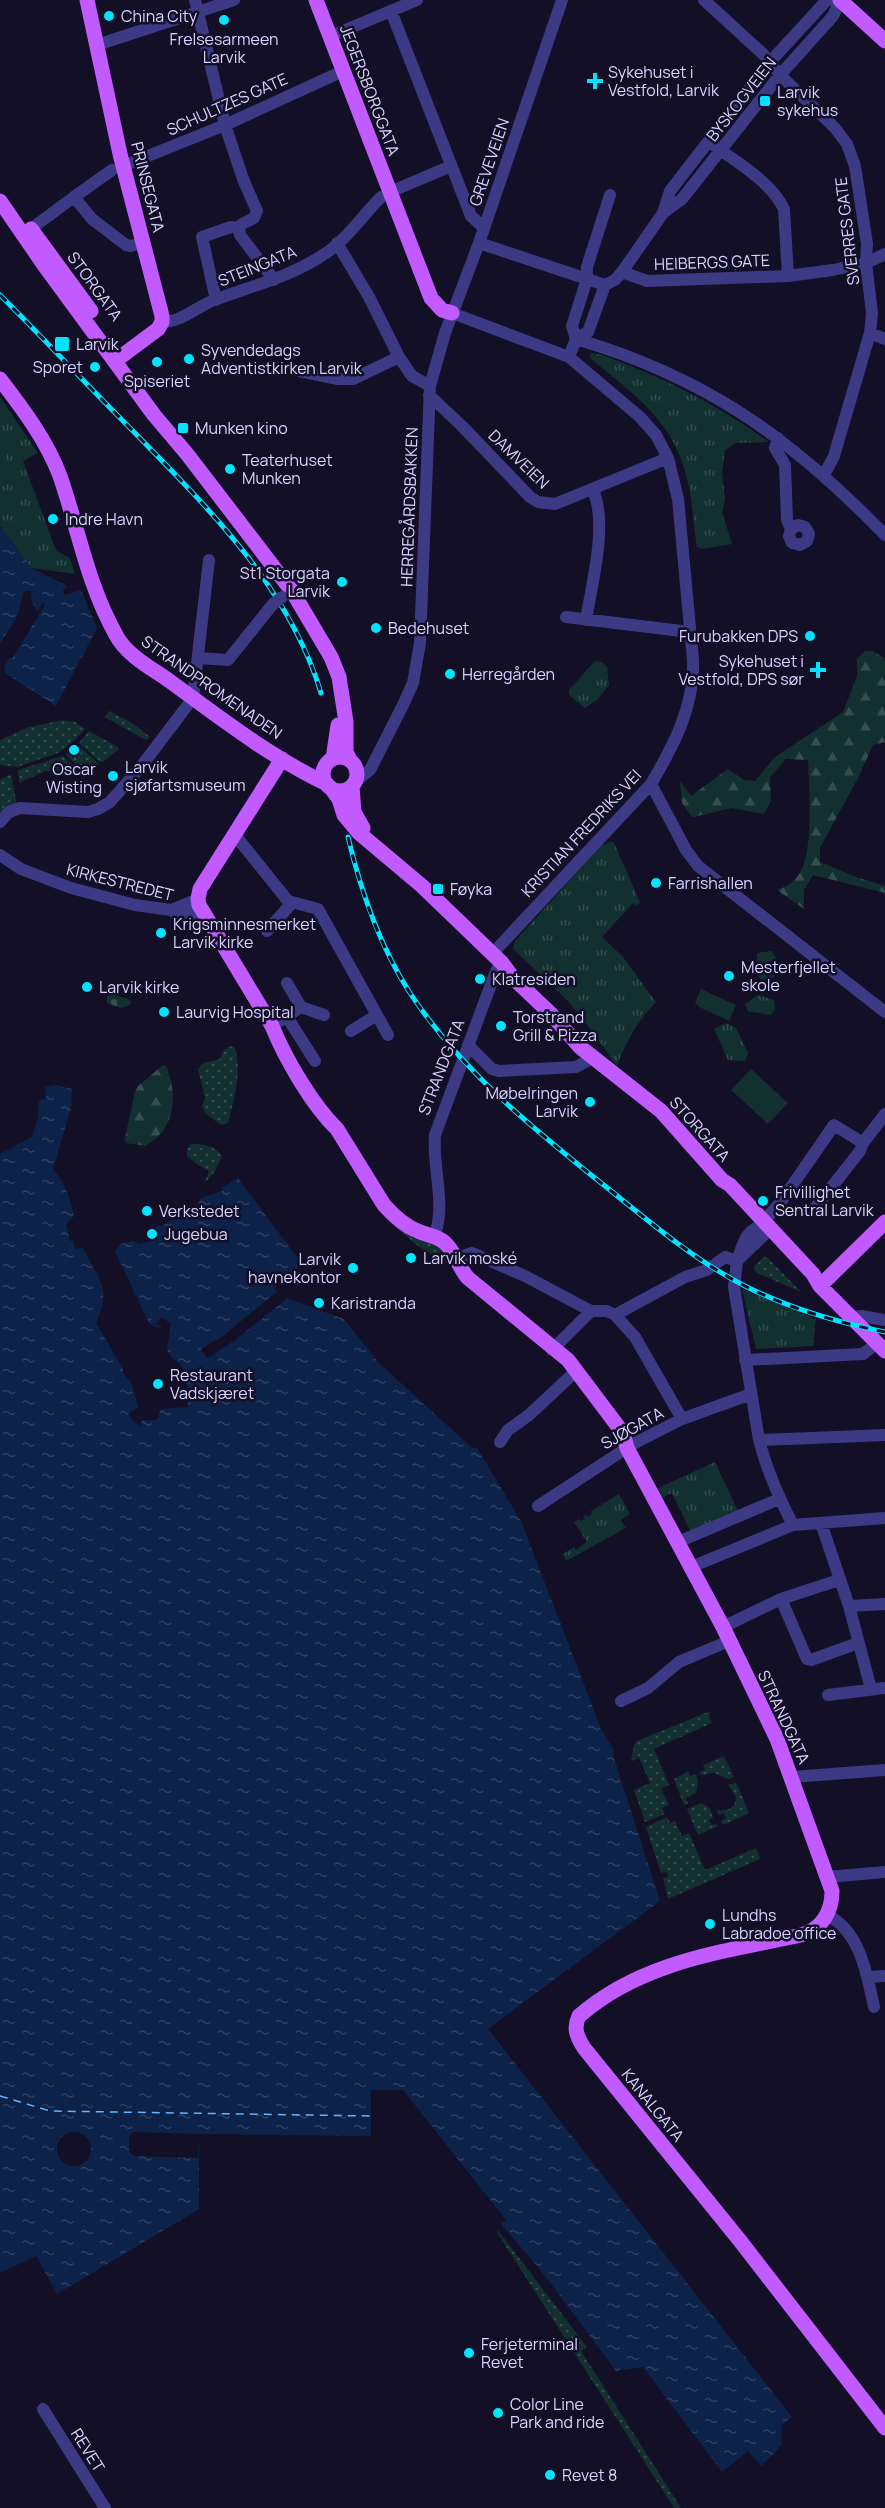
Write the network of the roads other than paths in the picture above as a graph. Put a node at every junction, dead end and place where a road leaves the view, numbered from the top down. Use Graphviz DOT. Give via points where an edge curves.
graph roads {
  1 [pos="87,0"];
  2 [pos="195,0"];
  3 [pos="234,0"];
  4 [pos="316,0"];
  5 [pos="417,0"];
  6 [pos="562,0"];
  7 [pos="704,0"];
  8 [pos="827,0"];
  9 [pos="838,0"];
  10 [pos="391,11"];
  11 [pos="198,13"];
  12 [pos="331,36"];
  13 [pos="885,41"];
  14 [pos="97,45"];
  15 [pos="770,62"];
  16 [pos="343,71"];
  17 [pos="780,75"];
  18 [pos="225,125"];
  19 [pos="709,141"];
  20 [pos="721,150"];
  21 [pos="451,166"];
  22 [pos="118,168"];
  23 [pos="0,192"];
  24 [pos="385,195"];
  25 [pos="610,195"];
  26 [pos="75,197"];
  27 [pos="0,201"];
  28 [pos="663,213"];
  29 [pos="239,228"];
  30 [pos="484,228"];
  31 [pos="27,232"];
  32 [pos="143,243"];
  33 [pos="337,243"];
  34 [pos="479,243"];
  35 [pos="885,254"];
  36 [pos="866,262"];
  37 [pos="622,272"];
  38 [pos="788,276"];
  39 [pos="587,279"];
  40 [pos="274,280"];
  41 [pos="605,285"];
  42 [pos="216,300"];
  43 [pos="452,313"];
  44 [pos="162,322"];
  45 [pos="445,333"];
  46 [pos="870,333"];
  47 [pos="576,339"];
  48 [pos="885,339"];
  49 [pos="399,357"];
  50 [pos="569,357"];
  51 [pos="119,358"];
  52 [pos="299,371"];
  53 [pos="0,380"];
  54 [pos="429,391"];
  55 [pos="778,438"];
  56 [pos="668,458"];
  57 [pos="824,475"];
  58 [pos="593,490"];
  59 [pos="791,529"];
  60 [pos="885,535"];
  61 [pos="209,560"];
  62 [pos="280,598"];
  63 [pos="566,617"];
  64 [pos="586,620"];
  65 [pos="314,627"];
  66 [pos="690,632"];
  67 [pos="199,658"];
  68 [pos="193,698"];
  69 [pos="375,758"];
  70 [pos="285,760"];
  71 [pos="330,761"];
  72 [pos="352,762"];
  73 [pos="354,784"];
  74 [pos="651,784"];
  75 [pos="329,786"];
  76 [pos="0,822"];
  77 [pos="235,835"];
  78 [pos="375,846"];
  79 [pos="0,855"];
  80 [pos="291,903"];
  81 [pos="200,904"];
  82 [pos="267,931"];
  83 [pos="497,959"];
  84 [pos="286,983"];
  85 [pos="301,1007"];
  86 [pos="885,1012"];
  87 [pos="324,1015"];
  88 [pos="377,1015"];
  89 [pos="286,1017"];
  90 [pos="272,1026"];
  91 [pos="351,1031"];
  92 [pos="388,1035"];
  93 [pos="468,1045"];
  94 [pos="594,1058"];
  95 [pos="315,1061"];
  96 [pos="885,1114"];
  97 [pos="863,1143"];
  98 [pos="812,1212"];
  99 [pos="885,1222"];
  100 [pos="762,1227"];
  101 [pos="434,1237"];
  102 [pos="457,1258"];
  103 [pos="736,1267"];
  104 [pos="820,1286"];
  105 [pos="591,1311"];
  106 [pos="615,1315"];
  107 [pos="852,1317"];
  108 [pos="885,1320"];
  109 [pos="881,1347"];
  110 [pos="552,1350"];
  111 [pos="745,1360"];
  112 [pos="573,1374"];
  113 [pos="751,1394"];
  114 [pos="682,1419"];
  115 [pos="885,1435"];
  116 [pos="759,1440"];
  117 [pos="500,1442"];
  118 [pos="627,1448"];
  119 [pos="779,1499"];
  120 [pos="538,1506"];
  121 [pos="885,1518"];
  122 [pos="821,1523"];
  123 [pos="793,1526"];
  124 [pos="678,1542"];
  125 [pos="691,1567"];
  126 [pos="839,1580"];
  127 [pos="781,1599"];
  128 [pos="885,1604"];
  129 [pos="849,1606"];
  130 [pos="726,1634"];
  131 [pos="858,1643"];
  132 [pos="885,1688"];
  133 [pos="871,1689"];
  134 [pos="828,1695"];
  135 [pos="621,1701"];
  136 [pos="885,1770"];
  137 [pos="792,1777"];
  138 [pos="885,1872"];
  139 [pos="827,1877"];
  140 [pos="827,1915"];
  141 [pos="885,1976"];
  142 [pos="867,1977"];
  143 [pos="874,2007"];
  144 [pos="43,2409"];
  145 [pos="885,2428"];
  146 [pos="105,2508"];
  1 -- 14 [label="main road, PRINSEGATA"];
  2 -- 11 [label="street"];
  3 -- 11 [label="street"];
  4 -- 12 [label="main road, JEGERSBORGGATA"];
  5 -- 10 [label="street"];
  6 -- 30 [label="street, GREVEVEIEN"];
  7 -- 15 [label="street, SVERRES GATE"];
  8 -- 15 [label="street, BYSKOGVEIEN"];
  9 -- 13 [label="main road"];
  9 -- 17 [label="street, BYSKOGVEIEN" via="833,16"];
  10 -- 12 [label="street"];
  10 -- 21 [label="street"];
  11 -- 14 [label="street"];
  11 -- 18 [label="street"];
  12 -- 16 [label="main road, JEGERSBORGGATA"];
  14 -- 22 [label="main road, PRINSEGATA"];
  15 -- 17 [label="street, SVERRES GATE"];
  15 -- 19 [label="street, BYSKOGVEIEN"];
  16 -- 18 [label="street, SCHULTZES GATE"];
  16 -- 24 [label="main road, JEGERSBORGGATA"];
  17 -- 20 [label="street, BYSKOGVEIEN"];
  17 -- 36 [label="street, SVERRES GATE" via="847,144 855,166 867,244"];
  18 -- 22 [label="street, SCHULTZES GATE"];
  18 -- 29 [label="street" via="257,211 254,218"];
  19 -- 20 [label="street"];
  19 -- 28 [label="street, BYSKOGVEIEN" via="670,191"];
  20 -- 28 [label="street, BYSKOGVEIEN" via="682,199"];
  20 -- 38 [label="street" via="779,199 784,209"];
  21 -- 24 [label="street"];
  21 -- 30 [label="street" via="471,216"];
  22 -- 26 [label="street, SCHULTZES GATE"];
  22 -- 32 [label="main road, PRINSEGATA"];
  23 -- 31 [label="main road, STORGATA"];
  24 -- 33 [label="street, STEINGATA"];
  24 -- 43 [label="main road, JEGERSBORGGATA" via="434,304"];
  25 -- 39 [label="street" via="587,267"];
  26 -- 31 [label="street, SCHULTZES GATE"];
  26 -- 32 [label="street" via="92,219 126,245"];
  27 -- 31 [label="main road, STORGATA"];
  28 -- 37 [label="street, BYSKOGVEIEN"];
  29 -- 40 [label="street" via="246,245"];
  29 -- 42 [label="street" via="202,237"];
  30 -- 34 [label="street, GREVEVEIEN"];
  31 -- 51 [label="main road, STORGATA"];
  32 -- 44 [label="main road, PRINSEGATA"];
  33 -- 40 [label="street, STEINGATA"];
  33 -- 49 [label="street, DAMVEIEN"];
  34 -- 39 [label="street"];
  34 -- 43 [label="street, GREVEVEIEN"];
  35 -- 36 [label="street, HEIBERGS GATE"];
  36 -- 38 [label="street, HEIBERGS GATE"];
  36 -- 46 [label="street, SVERRES GATE" via="871,294"];
  37 -- 38 [label="street, HEIBERGS GATE" via="647,281"];
  37 -- 41 [label="street"];
  39 -- 41 [label="street"];
  39 -- 47 [label="street" via="572,326"];
  40 -- 42 [label="street, STEINGATA"];
  41 -- 47 [label="street" via="588,332"];
  42 -- 44 [label="street, STEINGATA" via="171,322"];
  43 -- 45 [label="street, GREVEVEIEN"];
  43 -- 50 [label="street, KRISTIAN FREDRIKS VEI"];
  44 -- 51 [label="main road"];
  45 -- 54 [label="street, HERREGÅRDSBAKKEN"];
  46 -- 48 [label="street"];
  46 -- 57 [label="street, SVERRES GATE" via="834,456"];
  47 -- 50 [label="street"];
  47 -- 55 [label="street" via="644,362 694,385"];
  49 -- 52 [label="street" via="353,379"];
  49 -- 54 [label="street, DAMVEIEN"];
  50 -- 56 [label="street, KRISTIAN FREDRIKS VEI" via="649,425"];
  51 -- 65 [label="main road, STORGATA" via="173,436 266,555"];
  53 -- 68 [label="main road, STRANDPROMENADEN" via="44,442 59,475 90,580 117,638"];
  54 -- 58 [label="street, DAMVEIEN" via="538,502 555,504"];
  54 -- 69 [label="street, HERREGÅRDSBAKKEN" via="421,633 413,684"];
  55 -- 57 [label="street"];
  55 -- 59 [label="street" via="775,448 785,465 787,520"];
  56 -- 58 [label="street, DAMVEIEN"];
  56 -- 66 [label="street, KRISTIAN FREDRIKS VEI" via="678,499"];
  57 -- 60 [label="street"];
  58 -- 64 [label="street" via="598,538"];
  61 -- 67 [label="street"];
  62 -- 67 [label="street" via="228,660"];
  63 -- 64 [label="street"];
  64 -- 66 [label="street"];
  65 -- 71 [label="main road, STORGATA" via="337,702 339,722"];
  65 -- 72 [label="main road, STORGATA" via="339,677 346,752"];
  66 -- 74 [label="street, KRISTIAN FREDRIKS VEI" via="691,695"];
  67 -- 68 [label="street"];
  68 -- 70 [label="main road, STRANDPROMENADEN"];
  68 -- 76 [label="street" via="110,802 88,812 20,807"];
  69 -- 72 [label="street" via="362,766"];
  69 -- 73 [label="street, HERREGÅRDSBAKKEN" via="370,770"];
  70 -- 71 [label="main road, STRANDPROMENADEN" via="319,765"];
  70 -- 75 [label="main road, STRANDPROMENADEN"];
  70 -- 77 [label="main road"];
  71 -- 72 [label="main road" via="345,758"];
  71 -- 75 [label="main road" via="324,774"];
  72 -- 73 [label="main road" via="357,770"];
  73 -- 75 [label="main road" via="342,791"];
  73 -- 78 [label="main road, STORGATA" via="354,812"];
  74 -- 83 [label="street, KRISTIAN FREDRIKS VEI"];
  74 -- 86 [label="street" via="698,866"];
  75 -- 78 [label="main road, STORGATA" via="345,815"];
  77 -- 80 [label="street"];
  77 -- 81 [label="main road" via="200,889"];
  78 -- 83 [label="main road, STORGATA"];
  79 -- 81 [label="street, KIRKESTREDET" via="21,869 71,888 135,905 171,910"];
  80 -- 82 [label="street"];
  80 -- 88 [label="street" via="318,909"];
  81 -- 90 [label="main road"];
  83 -- 93 [label="street, STRANDGATA"];
  83 -- 94 [label="main road, STORGATA" via="519,972 564,1015"];
  84 -- 85 [label="street"];
  85 -- 87 [label="street"];
  85 -- 89 [label="street"];
  88 -- 91 [label="street"];
  88 -- 92 [label="street"];
  89 -- 90 [label="street"];
  89 -- 95 [label="street"];
  90 -- 101 [label="main road" via="287,1042 373,1190 390,1212 414,1230"];
  93 -- 94 [label="street" via="499,1071 576,1067"];
  93 -- 101 [label="street, STRANDGATA" via="435,1135 440,1212"];
  94 -- 100 [label="main road, STORGATA" via="661,1112 730,1185"];
  96 -- 97 [label="street"];
  97 -- 98 [label="street"];
  97 -- 100 [label="street" via="834,1125"];
  99 -- 104 [label="main road"];
  100 -- 103 [label="street" via="747,1234"];
  100 -- 104 [label="main road, STORGATA" via="808,1279"];
  101 -- 102 [label="main road, STRANDGATA" via="444,1242"];
  102 -- 105 [label="street" via="472,1253"];
  102 -- 110 [label="main road, STRANDGATA" via="468,1278"];
  103 -- 106 [label="street" via="724,1257"];
  103 -- 111 [label="street"];
  104 -- 107 [label="main road, STORGATA"];
  105 -- 106 [label="street"];
  105 -- 110 [label="street"];
  106 -- 114 [label="street" via="634,1338"];
  107 -- 108 [label="street"];
  107 -- 109 [label="main road, STORGATA"];
  109 -- 111 [label="street" via="863,1354"];
  110 -- 112 [label="main road, STRANDGATA" via="560,1353"];
  111 -- 113 [label="street"];
  112 -- 117 [label="street" via="508,1430"];
  112 -- 118 [label="main road, STRANDGATA" via="623,1433"];
  113 -- 114 [label="street, SJØGATA"];
  113 -- 116 [label="street"];
  114 -- 118 [label="street, SJØGATA"];
  115 -- 116 [label="street"];
  116 -- 119 [label="street"];
  118 -- 120 [label="street, SJØGATA"];
  118 -- 124 [label="main road, STRANDGATA"];
  119 -- 123 [label="street"];
  119 -- 124 [label="street"];
  121 -- 122 [label="street"];
  122 -- 123 [label="street"];
  122 -- 126 [label="street"];
  123 -- 125 [label="street"];
  124 -- 125 [label="main road, STRANDGATA"];
  125 -- 130 [label="main road, STRANDGATA"];
  126 -- 127 [label="street"];
  126 -- 129 [label="street"];
  127 -- 130 [label="street"];
  127 -- 131 [label="street" via="807,1659"];
  128 -- 129 [label="street"];
  129 -- 131 [label="street"];
  130 -- 135 [label="street" via="679,1662 648,1688"];
  130 -- 137 [label="main road, STRANDGATA"];
  131 -- 133 [label="street"];
  132 -- 133 [label="street"];
  133 -- 134 [label="street"];
  136 -- 137 [label="street"];
  137 -- 139 [label="main road, STRANDGATA"];
  138 -- 139 [label="street"];
  139 -- 140 [label="main road, STRANDGATA" via="832,1899"];
  140 -- 142 [label="street" via="840,1921 850,1933"];
  140 -- 145 [label="main road, KANALGATA" via="823,1923 806,1934 681,1961 642,1976 592,2005 579,2016 576,2030 584,2049"];
  141 -- 142 [label="street"];
  142 -- 143 [label="street"];
  144 -- 146 [label="street, REVET"];
}
